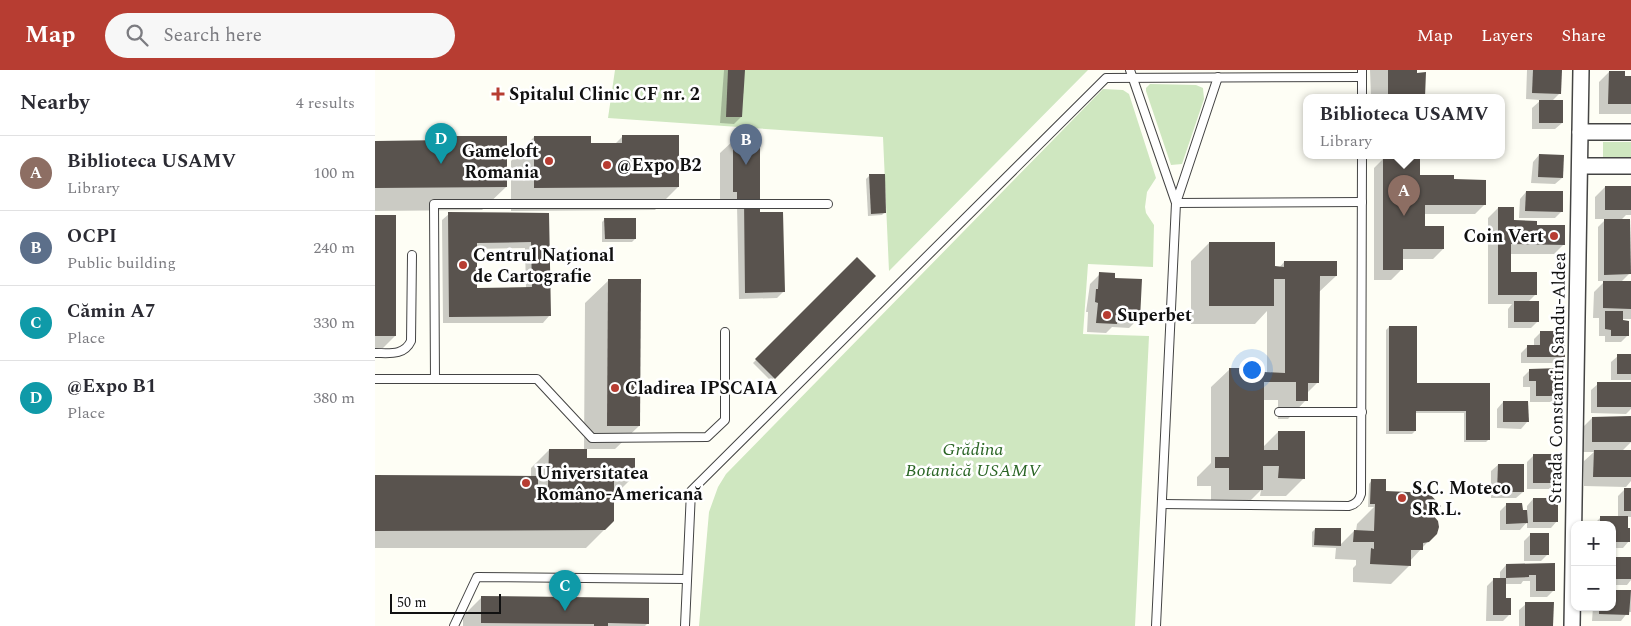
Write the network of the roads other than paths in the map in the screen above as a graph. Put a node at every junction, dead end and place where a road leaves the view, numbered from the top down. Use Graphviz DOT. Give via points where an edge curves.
graph roads {
  1 [pos="1581,70"];
  2 [pos="1132,73"];
  3 [pos="1362,73"];
  4 [pos="1219,77"];
  5 [pos="1362,94"];
  6 [pos="1580,132"];
  7 [pos="1631,132"];
  8 [pos="1362,159"];
  9 [pos="1580,166"];
  10 [pos="1631,166"];
  11 [pos="1362,202"];
  12 [pos="1176,203"];
  13 [pos="828,204"];
  14 [pos="412,255"];
  15 [pos="725,332"];
  16 [pos="375,353"];
  17 [pos="375,379"];
  18 [pos="435,379"];
  19 [pos="1279,412"];
  20 [pos="1362,412"];
  21 [pos="1162,504"];
  22 [pos="686,579"];
  23 [pos="454,626"];
  24 [pos="685,626"];
  25 [pos="1156,626"];
  26 [pos="1571,626"];
  1 -- 6 [label="street, Strada Constantin Sandu-Aldea"];
  2 -- 4 [label="lane"];
  2 -- 12 [label="lane"];
  2 -- 22 [label="lane" via="1106,78 691,491"];
  3 -- 4 [label="lane"];
  3 -- 5 [label="lane"];
  4 -- 12 [label="lane"];
  6 -- 7 [label="street"];
  6 -- 9 [label="street, Strada Constantin Sandu-Aldea"];
  8 -- 11 [label="lane"];
  9 -- 10 [label="street"];
  9 -- 26 [label="street, Strada Constantin Sandu-Aldea"];
  11 -- 12 [label="lane"];
  11 -- 20 [label="lane"];
  12 -- 21 [label="lane"];
  13 -- 18 [label="lane" via="435,204"];
  14 -- 16 [label="lane" via="409,347 399,353"];
  15 -- 18 [label="lane" via="725,420 707,437 592,438 537,379"];
  17 -- 18 [label="lane"];
  19 -- 20 [label="lane"];
  20 -- 21 [label="lane" via="1361,494 1355,504"];
  21 -- 25 [label="lane"];
  22 -- 23 [label="lane" via="477,577"];
  22 -- 24 [label="lane"];
}
